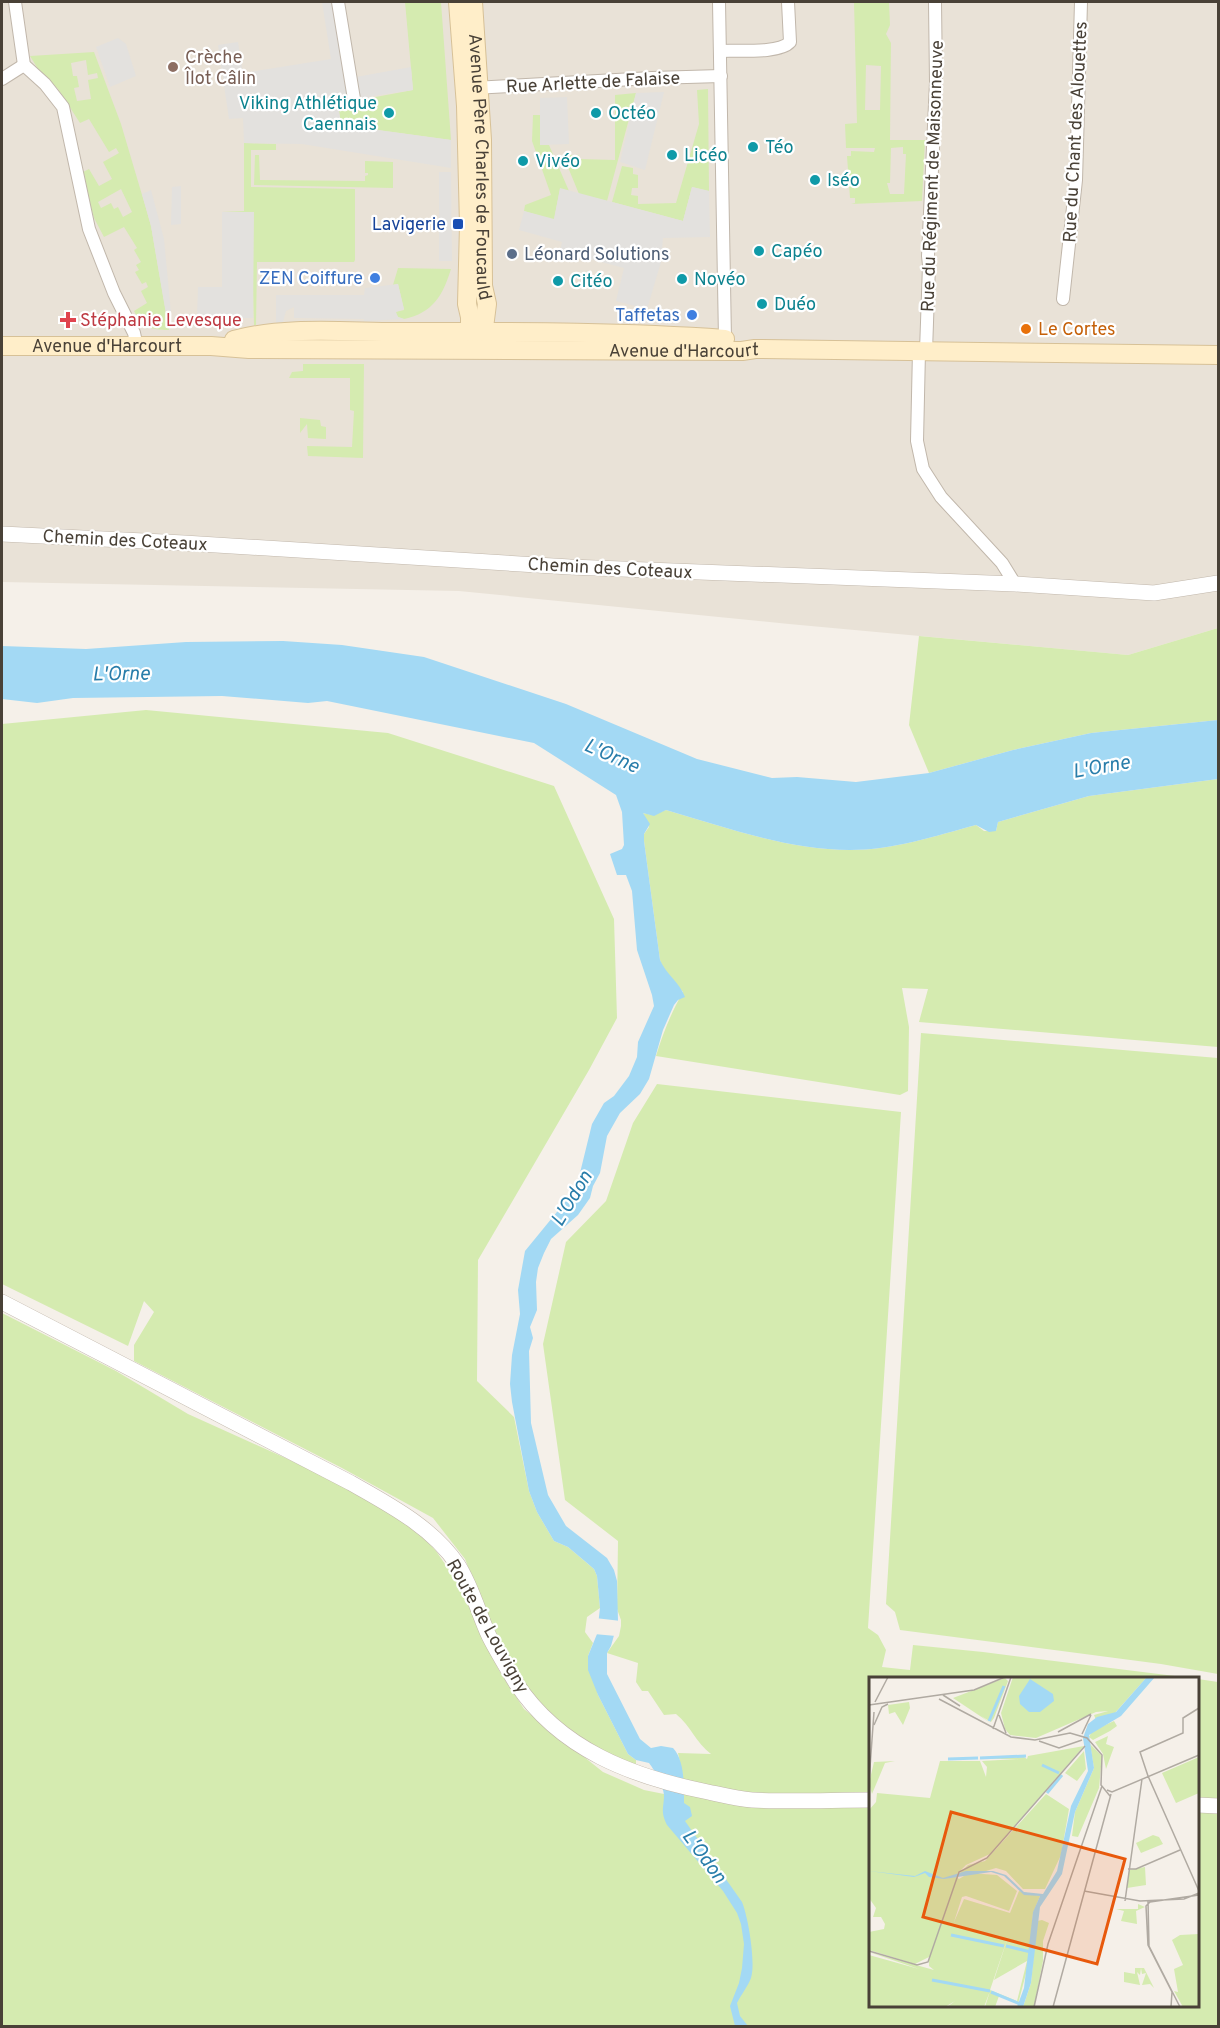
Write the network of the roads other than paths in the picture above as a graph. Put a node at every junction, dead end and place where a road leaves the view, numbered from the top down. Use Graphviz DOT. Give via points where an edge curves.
graph roads {
  1 [pos="15,2"];
  2 [pos="338,2"];
  3 [pos="458,2"];
  4 [pos="472,2"];
  5 [pos="719,2"];
  6 [pos="788,2"];
  7 [pos="935,2"];
  8 [pos="1081,2"];
  9 [pos="720,51"];
  10 [pos="24,65"];
  11 [pos="721,76"];
  12 [pos="2,79"];
  13 [pos="473,88"];
  14 [pos="354,99"];
  15 [pos="1063,299"];
  16 [pos="725,339"];
  17 [pos="476,341"];
  18 [pos="2,346"];
  19 [pos="137,347"];
  20 [pos="755,349"];
  21 [pos="922,351"];
  22 [pos="1218,355"];
  23 [pos="2,534"];
  24 [pos="1218,583"];
  25 [pos="1015,584"];
  26 [pos="2,1302"];
  27 [pos="869,1800"];
  28 [pos="1199,1805"];
  29 [pos="1218,1806"];
  1 -- 10 [label="street"];
  2 -- 14 [label="street"];
  3 -- 13 [label="main road, Avenue Père Charles de Foucauld"];
  4 -- 13 [label="main road, Avenue Père Charles de Foucauld"];
  5 -- 9 [label="street"];
  6 -- 9 [label="street" via="790,42 786,46"];
  7 -- 21 [label="street, Rue du Régiment de Maisonneuve" via="929,275"];
  8 -- 15 [label="street, Rue du Chant des Alouettes" via="1076,180"];
  9 -- 11 [label="street"];
  10 -- 12 [label="street"];
  10 -- 19 [label="street" via="63,107 89,229"];
  11 -- 13 [label="street, Rue Arlette de Falaise"];
  11 -- 16 [label="street"];
  13 -- 17 [label="main road, Avenue Père Charles de Foucauld" via="476,230 487,304"];
  16 -- 17 [label="main road, Avenue d'Harcourt" via="600,332"];
  16 -- 20 [label="main road, Avenue d'Harcourt"];
  17 -- 19 [label="main road, Avenue d'Harcourt" via="284,333 211,346"];
  17 -- 20 [label="main road, Avenue d'Harcourt"];
  18 -- 19 [label="main road, Avenue d'Harcourt"];
  20 -- 21 [label="main road"];
  21 -- 22 [label="main road"];
  21 -- 25 [label="street, Rue du Régiment de Maisonneuve" via="917,441 923,469 941,497 1002,563"];
  23 -- 25 [label="street, Chemin des Coteaux" via="570,567"];
  24 -- 25 [label="street, Chemin des Coteaux" via="1154,593"];
  26 -- 27 [label="street, Route de Louvigny" via="351,1483 418,1524 458,1565 489,1636 533,1706 590,1753 655,1779 750,1800"];
  28 -- 29 [label="street"];
}
